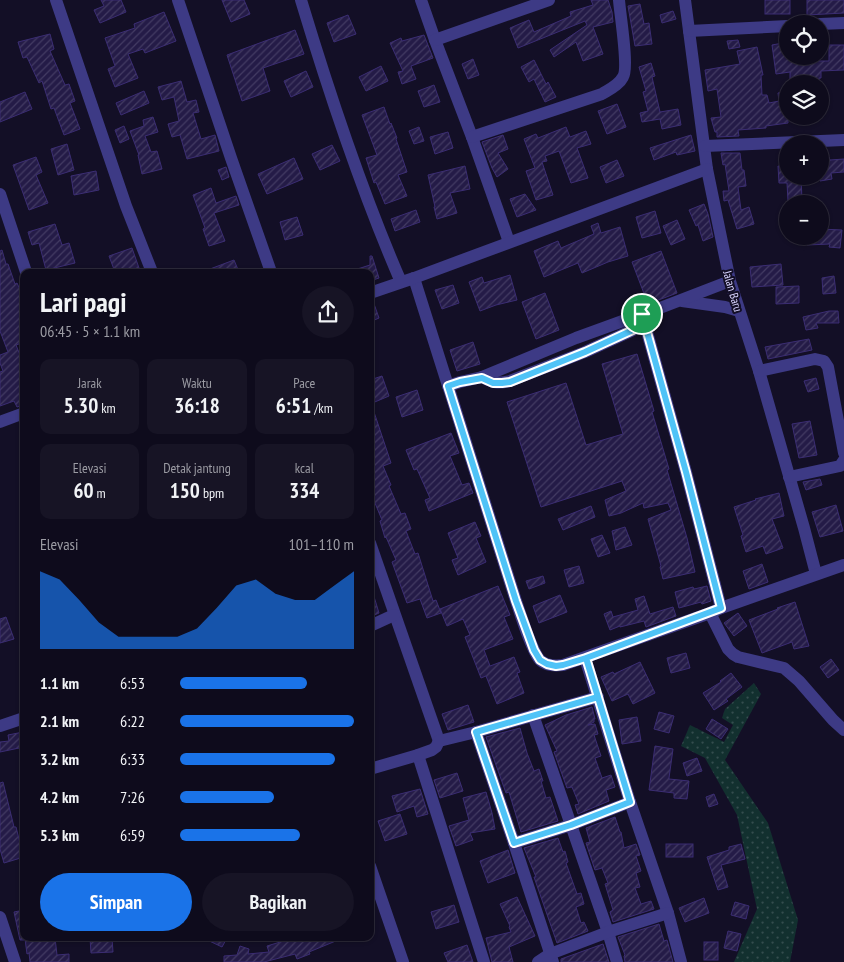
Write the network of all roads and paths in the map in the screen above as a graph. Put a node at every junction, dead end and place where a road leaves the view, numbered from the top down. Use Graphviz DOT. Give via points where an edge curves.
graph roads {
  1 [pos="56,0"];
  2 [pos="178,0"];
  3 [pos="301,0"];
  4 [pos="421,0"];
  5 [pos="549,0"];
  6 [pos="619,0"];
  7 [pos="686,0"];
  8 [pos="844,23"];
  9 [pos="829,24"];
  10 [pos="779,26"];
  11 [pos="690,31"];
  12 [pos="435,40"];
  13 [pos="472,137"];
  14 [pos="844,140"];
  15 [pos="705,146"];
  16 [pos="708,169"];
  17 [pos="0,194"];
  18 [pos="509,242"];
  19 [pos="25,269"];
  20 [pos="151,269"];
  21 [pos="270,269"];
  22 [pos="414,278"];
  23 [pos="730,281"];
  24 [pos="401,282"];
  25 [pos="374,292"];
  26 [pos="680,301"];
  27 [pos="739,311"];
  28 [pos="642,314"];
  29 [pos="759,371"];
  30 [pos="448,386"];
  31 [pos="20,414"];
  32 [pos="0,422"];
  33 [pos="844,453"];
  34 [pos="844,460"];
  35 [pos="789,477"];
  36 [pos="374,555"];
  37 [pos="844,565"];
  38 [pos="816,574"];
  39 [pos="716,610"];
  40 [pos="394,615"];
  41 [pos="374,624"];
  42 [pos="586,658"];
  43 [pos="598,697"];
  44 [pos="533,715"];
  45 [pos="20,719"];
  46 [pos="0,726"];
  47 [pos="844,730"];
  48 [pos="476,732"];
  49 [pos="439,741"];
  50 [pos="418,755"];
  51 [pos="374,768"];
  52 [pos="630,802"];
  53 [pos="571,825"];
  54 [pos="514,843"];
  55 [pos="374,878"];
  56 [pos="668,913"];
  57 [pos="0,917"];
  58 [pos="608,932"];
  59 [pos="552,958"];
  60 [pos="15,962"];
  61 [pos="403,962"];
  62 [pos="484,962"];
  63 [pos="538,962"];
  64 [pos="617,962"];
  65 [pos="681,962"];
  1 -- 20 [label="street"];
  2 -- 21 [label="street"];
  3 -- 24 [label="street" via="334,108 378,230"];
  4 -- 12 [label="street"];
  5 -- 12 [label="street"];
  6 -- 13 [label="street" via="626,73 618,84 602,94"];
  7 -- 11 [label="street, Jalan Baru"];
  8 -- 9 [label="street"];
  10 -- 11 [label="street"];
  11 -- 15 [label="street, Jalan Baru"];
  12 -- 13 [label="street"];
  13 -- 18 [label="street"];
  14 -- 15 [label="street"];
  15 -- 16 [label="street, Jalan Baru"];
  16 -- 18 [label="street"];
  16 -- 23 [label="street, Jalan Baru"];
  17 -- 19 [label="street"];
  18 -- 22 [label="street"];
  22 -- 24 [label="street"];
  22 -- 30 [label="street"];
  23 -- 26 [label="street"];
  23 -- 27 [label="street, Jalan Baru"];
  24 -- 25 [label="street"];
  26 -- 27 [label="street"];
  26 -- 28 [label="street"];
  27 -- 29 [label="street, Jalan Baru"];
  28 -- 30 [label="street" via="482,378"];
  28 -- 39 [label="street" via="686,472"];
  29 -- 33 [label="street" via="815,359 824,361 828,367"];
  29 -- 35 [label="street, Jalan Baru"];
  30 -- 42 [label="street" via="534,650 540,660 556,666"];
  31 -- 32 [label="street"];
  34 -- 35 [label="street" via="840,466"];
  35 -- 38 [label="street, Jalan Baru"];
  36 -- 40 [label="street"];
  37 -- 38 [label="street"];
  38 -- 39 [label="street"];
  39 -- 42 [label="street"];
  39 -- 47 [label="street" via="728,649 733,654 790,672"];
  40 -- 41 [label="street"];
  40 -- 49 [label="street"];
  42 -- 43 [label="street"];
  43 -- 44 [label="street"];
  43 -- 52 [label="street"];
  44 -- 48 [label="street"];
  44 -- 53 [label="street"];
  45 -- 46 [label="street"];
  48 -- 49 [label="street"];
  48 -- 54 [label="street"];
  49 -- 50 [label="street" via="432,750"];
  50 -- 51 [label="street"];
  50 -- 62 [label="street"];
  52 -- 53 [label="street"];
  52 -- 56 [label="street"];
  53 -- 54 [label="street"];
  53 -- 58 [label="street"];
  54 -- 59 [label="street"];
  55 -- 61 [label="street"];
  56 -- 58 [label="street"];
  56 -- 65 [label="street"];
  57 -- 60 [label="street"];
  58 -- 59 [label="street"];
  58 -- 64 [label="street"];
  59 -- 63 [label="street"];
}
